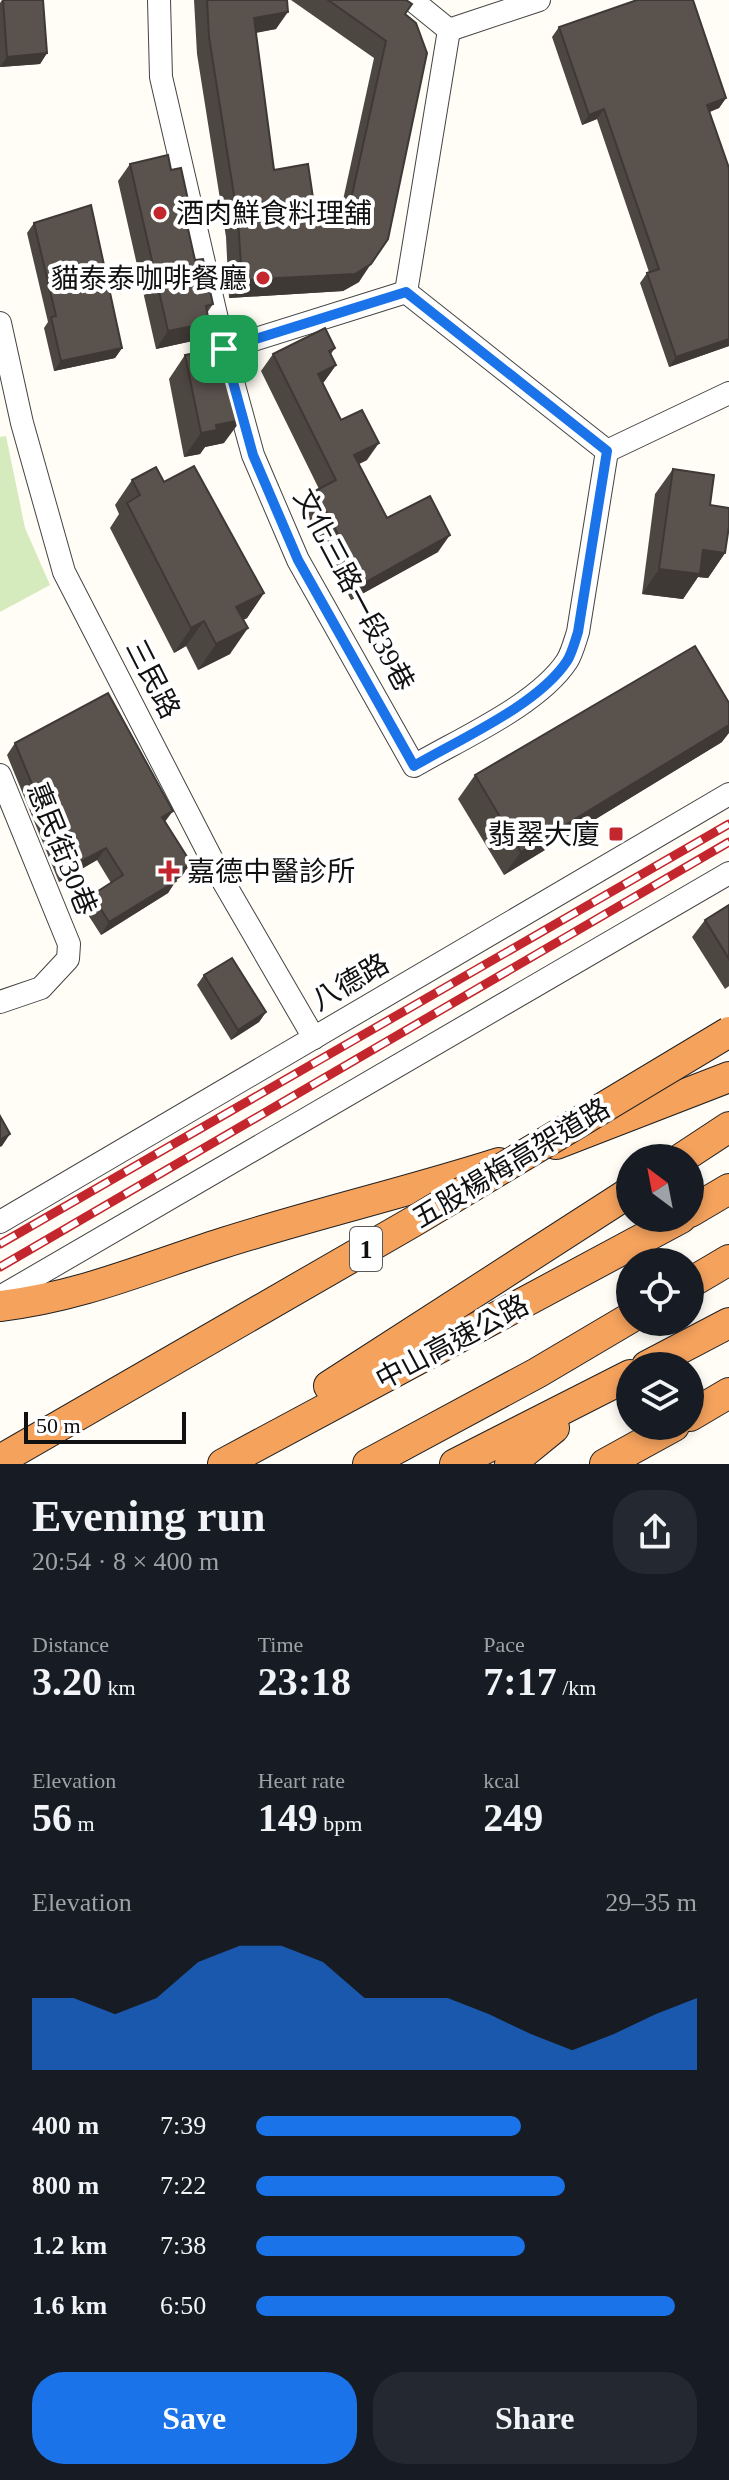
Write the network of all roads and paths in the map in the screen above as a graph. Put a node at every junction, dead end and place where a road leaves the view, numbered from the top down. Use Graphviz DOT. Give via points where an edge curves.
graph roads {
  1 [pos="159,0"];
  2 [pos="412,0"];
  3 [pos="539,0"];
  4 [pos="449,30"];
  5 [pos="406,292"];
  6 [pos="0,323"];
  7 [pos="224,349"];
  8 [pos="729,393"];
  9 [pos="607,451"];
  10 [pos="0,775"];
  11 [pos="729,794"];
  12 [pos="4,802"];
  13 [pos="729,873"];
  14 [pos="0,1002"];
  15 [pos="729,1032"];
  16 [pos="314,1038"];
  17 [pos="729,1077"];
  18 [pos="729,1127"];
  19 [pos="703,1144"];
  20 [pos="729,1189"];
  21 [pos="616,1201"];
  22 [pos="704,1204"];
  23 [pos="0,1222"];
  24 [pos="655,1232"];
  25 [pos="729,1260"];
  26 [pos="704,1275"];
  27 [pos="0,1297"];
  28 [pos="0,1306"];
  29 [pos="729,1323"];
  30 [pos="616,1326"];
  31 [pos="674,1352"];
  32 [pos="616,1382"];
  33 [pos="595,1393"];
  34 [pos="729,1393"];
  35 [pos="704,1408"];
  36 [pos="649,1440"];
  37 [pos="0,1460"];
  38 [pos="199,1464"];
  39 [pos="223,1464"];
  40 [pos="368,1464"];
  41 [pos="455,1464"];
  42 [pos="510,1464"];
  43 [pos="605,1464"];
  1 -- 7 [label="street, 文化三路一段39巷" via="161,77"];
  2 -- 4 [label="street"];
  3 -- 4 [label="street"];
  4 -- 5 [label="street"];
  5 -- 7 [label="street"];
  5 -- 9 [label="street"];
  6 -- 16 [label="street, 三民路" via="64,572 223,881"];
  7 -- 9 [label="street, 文化三路一段39巷" via="253,455 298,560 414,766 522,701 550,681 568,659 578,632"];
  8 -- 9 [label="street"];
  10 -- 12 [label="street, 惠民街30巷"];
  11 -- 16 [label="street, 八德路"];
  12 -- 14 [label="street, 惠民街30巷" via="69,944 68,959 41,988"];
  13 -- 27 [label="street"];
  15 -- 37 [label="highway, 五股楊梅高架道路 / 1, bridge"];
  16 -- 23 [label="street, 八德路"];
  17 -- 28 [label="highway" via="572,1139 442,1181 273,1227 44,1301"];
  18 -- 19 [label="highway"];
  20 -- 22 [label="highway"];
  21 -- 38 [label="highway" via="440,1318"];
  24 -- 39 [label="highway, 中山高速公路"];
  25 -- 26 [label="highway"];
  29 -- 31 [label="highway"];
  30 -- 40 [label="highway"];
  32 -- 33 [label="highway"];
  33 -- 41 [label="highway"];
  33 -- 42 [label="highway"];
  34 -- 35 [label="highway"];
  36 -- 43 [label="highway"];
}
